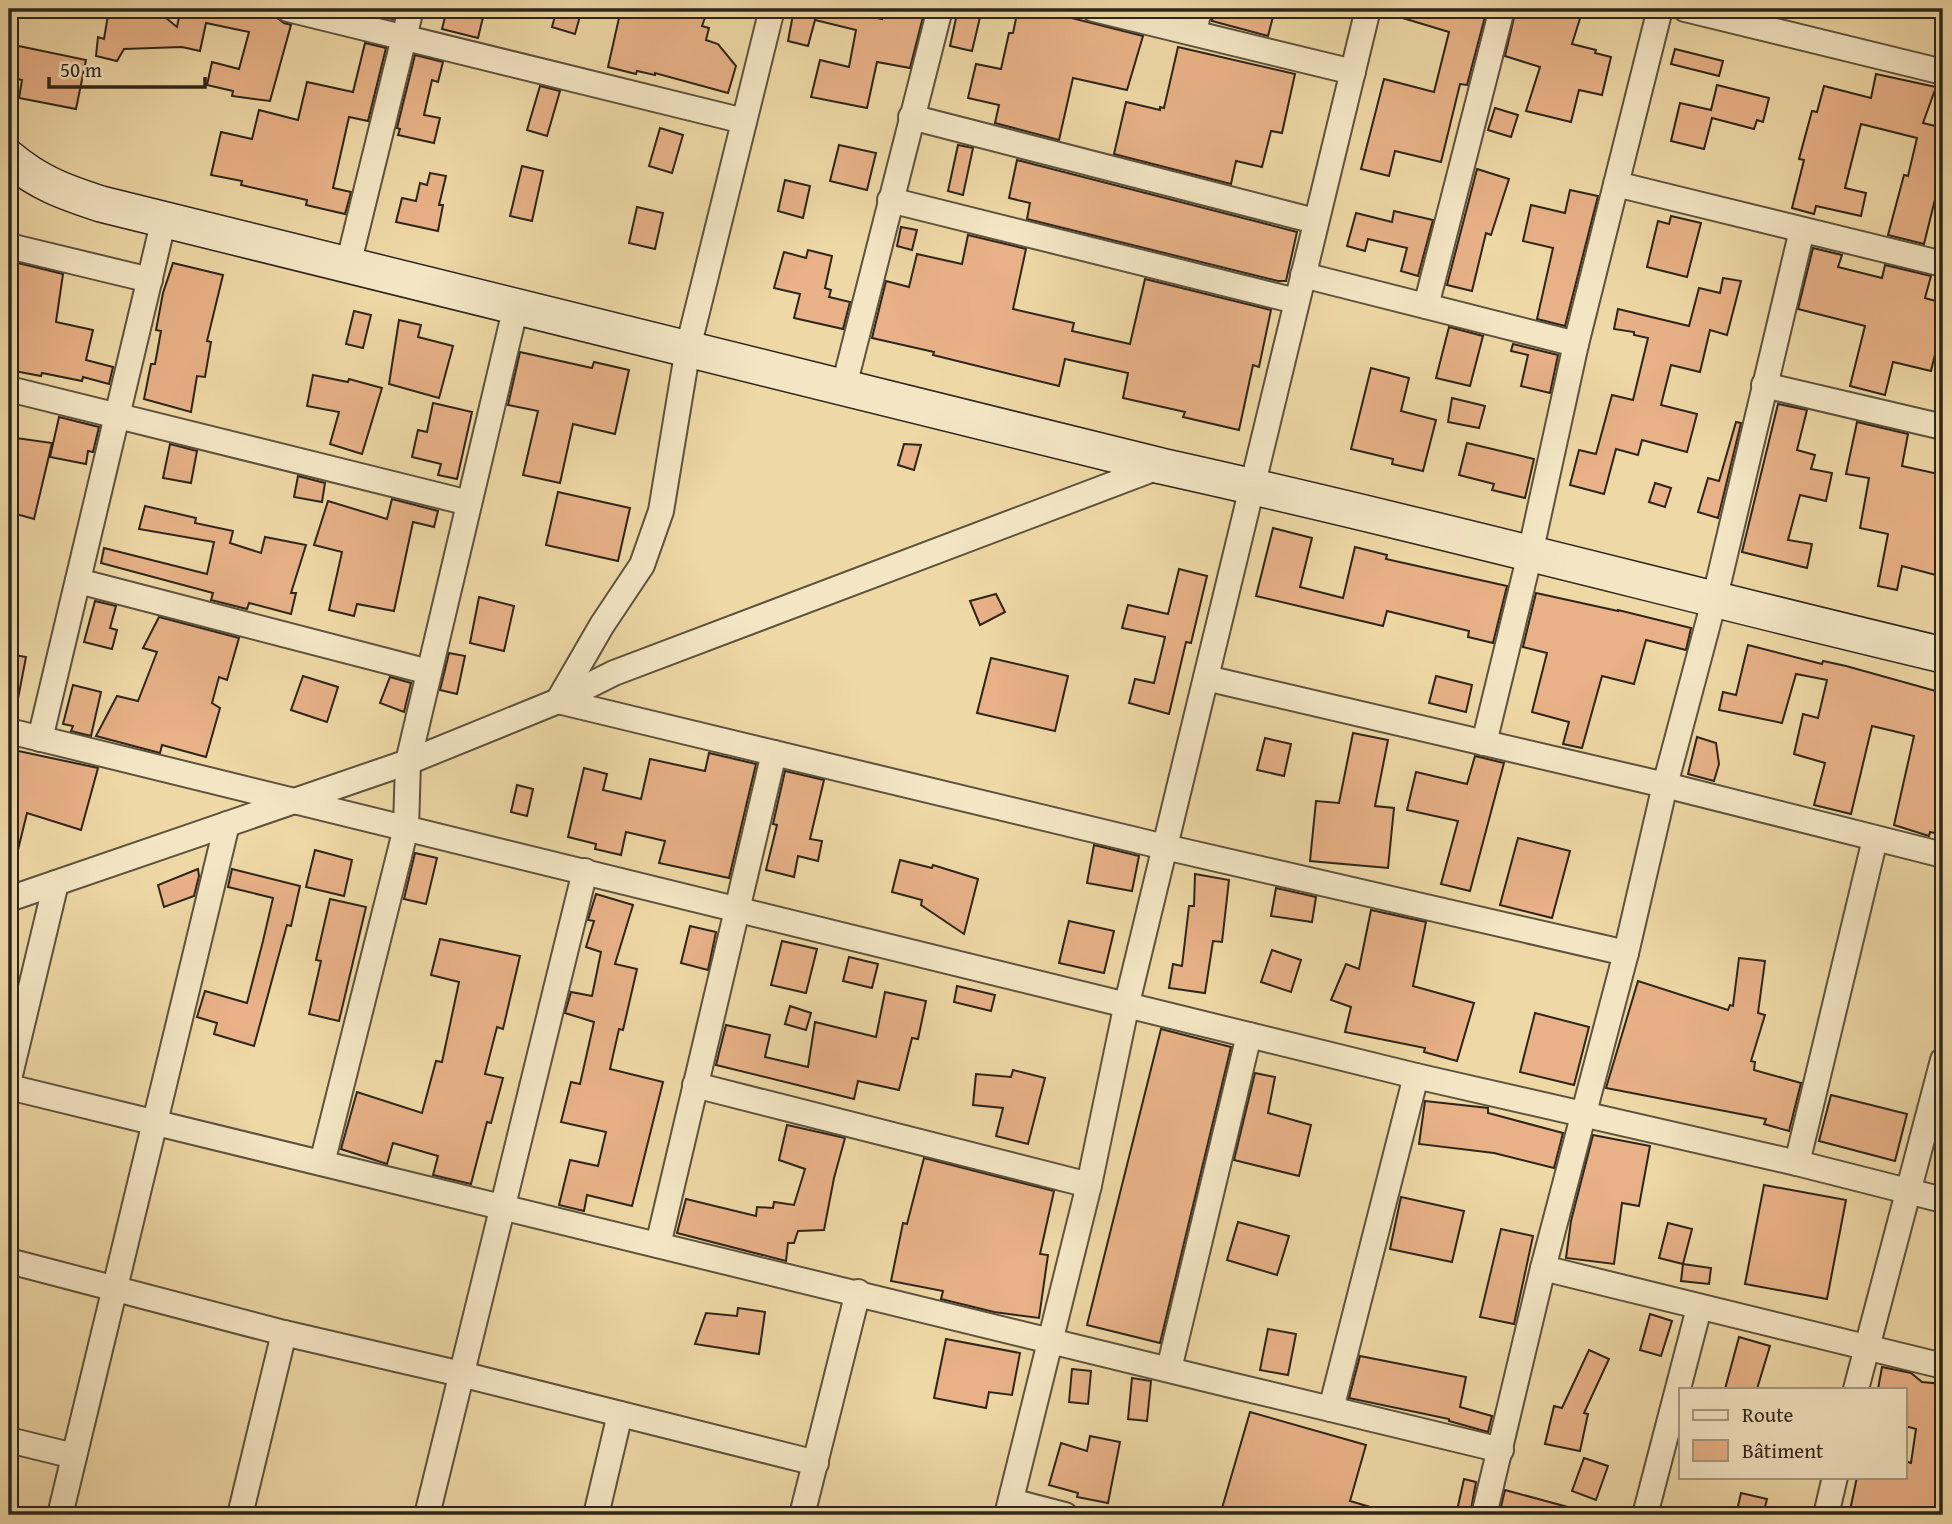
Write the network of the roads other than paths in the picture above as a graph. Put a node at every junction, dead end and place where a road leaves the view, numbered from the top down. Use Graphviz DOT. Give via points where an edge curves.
graph roads {
  1 [pos="288,9"];
  2 [pos="411,9"];
  3 [pos="772,9"];
  4 [pos="940,9"];
  5 [pos="1094,9"];
  6 [pos="1199,9"];
  7 [pos="1368,9"];
  8 [pos="1502,9"];
  9 [pos="1660,9"];
  10 [pos="1685,9"];
  11 [pos="1194,33"];
  12 [pos="404,37"];
  13 [pos="1353,72"];
  14 [pos="1943,72"];
  15 [pos="911,117"];
  16 [pos="744,121"];
  17 [pos="9,158"];
  18 [pos="1616,184"];
  19 [pos="890,200"];
  20 [pos="164,219"];
  21 [pos="1315,220"];
  22 [pos="1802,230"];
  23 [pos="9,246"];
  24 [pos="1943,264"];
  25 [pos="348,265"];
  26 [pos="1303,275"];
  27 [pos="149,280"];
  28 [pos="1296,301"];
  29 [pos="516,306"];
  30 [pos="1426,306"];
  31 [pos="1576,344"];
  32 [pos="688,348"];
  33 [pos="1764,385"];
  34 [pos="844,386"];
  35 [pos="9,389"];
  36 [pos="117,416"];
  37 [pos="1943,427"];
  38 [pos="1161,466"];
  39 [pos="1252,486"];
  40 [pos="469,503"];
  41 [pos="1530,554"];
  42 [pos="78,581"];
  43 [pos="1714,601"];
  44 [pos="1943,654"];
  45 [pos="429,672"];
  46 [pos="1206,678"];
  47 [pos="558,701"];
  48 [pos="9,731"];
  49 [pos="40,739"];
  50 [pos="1484,743"];
  51 [pos="774,753"];
  52 [pos="408,762"];
  53 [pos="1665,785"];
  54 [pos="297,801"];
  55 [pos="227,824"];
  56 [pos="405,828"];
  57 [pos="1875,839"];
  58 [pos="1165,847"];
  59 [pos="1943,855"];
  60 [pos="585,871"];
  61 [pos="56,883"];
  62 [pos="9,899"];
  63 [pos="738,908"];
  64 [pos="1626,953"];
  65 [pos="1128,1003"];
  66 [pos="1249,1035"];
  67 [pos="1943,1060"];
  68 [pos="1416,1076"];
  69 [pos="9,1079"];
  70 [pos="695,1085"];
  71 [pos="9,1087"];
  72 [pos="1582,1114"];
  73 [pos="155,1122"];
  74 [pos="322,1163"];
  75 [pos="1797,1163"];
  76 [pos="1088,1185"];
  77 [pos="1908,1191"];
  78 [pos="1943,1200"];
  79 [pos="502,1207"];
  80 [pos="658,1245"];
  81 [pos="9,1261"];
  82 [pos="1543,1268"];
  83 [pos="115,1287"];
  84 [pos="858,1293"];
  85 [pos="1699,1308"];
  86 [pos="284,1333"];
  87 [pos="1051,1342"];
  88 [pos="1866,1347"];
  89 [pos="1943,1366"];
  90 [pos="1169,1369"];
  91 [pos="461,1374"];
  92 [pos="1856,1388"];
  93 [pos="1331,1409"];
  94 [pos="620,1414"];
  95 [pos="9,1440"];
  96 [pos="1501,1450"];
  97 [pos="74,1456"];
  98 [pos="816,1463"];
  99 [pos="1835,1478"];
  100 [pos="1009,1508"];
  101 [pos="60,1515"];
  102 [pos="240,1515"];
  103 [pos="427,1515"];
  104 [pos="596,1515"];
  105 [pos="803,1515"];
  106 [pos="1065,1515"];
  107 [pos="1484,1515"];
  108 [pos="1645,1515"];
  109 [pos="1826,1515"];
  1 -- 12 [label="street"];
  2 -- 12 [label="street"];
  3 -- 16 [label="street"];
  4 -- 15 [label="street"];
  5 -- 11 [label="street"];
  6 -- 11 [label="street"];
  7 -- 13 [label="street"];
  8 -- 30 [label="street"];
  9 -- 18 [label="street"];
  10 -- 14 [label="street"];
  11 -- 13 [label="street"];
  12 -- 16 [label="street"];
  12 -- 25 [label="street"];
  13 -- 21 [label="street"];
  15 -- 19 [label="street"];
  15 -- 21 [label="street"];
  16 -- 32 [label="street"];
  17 -- 20 [label="street" via="30,176 64,192"];
  18 -- 22 [label="street"];
  18 -- 31 [label="street"];
  19 -- 28 [label="street"];
  19 -- 34 [label="street"];
  20 -- 25 [label="street"];
  20 -- 27 [label="street"];
  21 -- 26 [label="street"];
  22 -- 24 [label="street"];
  22 -- 33 [label="street"];
  23 -- 27 [label="street"];
  25 -- 29 [label="street"];
  26 -- 28 [label="street"];
  26 -- 30 [label="street"];
  27 -- 36 [label="street"];
  28 -- 39 [label="street"];
  29 -- 32 [label="street"];
  29 -- 40 [label="street"];
  30 -- 31 [label="street"];
  31 -- 41 [label="street"];
  32 -- 34 [label="street"];
  32 -- 47 [label="street" via="661,510 642,565"];
  33 -- 37 [label="street"];
  33 -- 43 [label="street"];
  34 -- 38 [label="street"];
  35 -- 36 [label="street"];
  36 -- 40 [label="street"];
  36 -- 42 [label="street"];
  38 -- 39 [label="street"];
  38 -- 47 [label="street" via="614,673"];
  39 -- 41 [label="street"];
  39 -- 46 [label="street"];
  40 -- 45 [label="street"];
  41 -- 43 [label="street"];
  41 -- 50 [label="street"];
  42 -- 45 [label="street"];
  42 -- 49 [label="street"];
  43 -- 44 [label="street"];
  43 -- 53 [label="street"];
  45 -- 52 [label="street"];
  46 -- 50 [label="street"];
  46 -- 58 [label="street"];
  47 -- 51 [label="street"];
  47 -- 52 [label="street"];
  48 -- 49 [label="street"];
  49 -- 54 [label="street"];
  50 -- 53 [label="street"];
  51 -- 58 [label="street"];
  51 -- 63 [label="street"];
  52 -- 54 [label="street"];
  52 -- 56 [label="street"];
  53 -- 57 [label="street"];
  53 -- 64 [label="street"];
  54 -- 55 [label="street"];
  54 -- 56 [label="street"];
  55 -- 61 [label="street"];
  55 -- 73 [label="street"];
  56 -- 60 [label="street"];
  56 -- 74 [label="street"];
  57 -- 59 [label="street"];
  57 -- 75 [label="street"];
  58 -- 64 [label="street"];
  58 -- 65 [label="street"];
  60 -- 63 [label="street"];
  60 -- 79 [label="street"];
  61 -- 62 [label="street"];
  61 -- 69 [label="street"];
  63 -- 65 [label="street"];
  63 -- 70 [label="street"];
  64 -- 72 [label="street"];
  65 -- 66 [label="street"];
  65 -- 76 [label="street"];
  66 -- 68 [label="street"];
  66 -- 90 [label="street"];
  67 -- 77 [label="street"];
  68 -- 72 [label="street"];
  68 -- 93 [label="street"];
  70 -- 76 [label="street"];
  70 -- 80 [label="street"];
  71 -- 73 [label="street"];
  72 -- 75 [label="street"];
  72 -- 82 [label="street"];
  73 -- 74 [label="street"];
  73 -- 83 [label="street"];
  74 -- 79 [label="street"];
  75 -- 77 [label="street"];
  76 -- 87 [label="street"];
  77 -- 78 [label="street"];
  77 -- 88 [label="street"];
  79 -- 80 [label="street"];
  79 -- 91 [label="street"];
  80 -- 84 [label="street"];
  81 -- 83 [label="street"];
  82 -- 85 [label="street"];
  82 -- 96 [label="street"];
  83 -- 86 [label="street"];
  83 -- 97 [label="street"];
  84 -- 87 [label="street"];
  84 -- 98 [label="street"];
  85 -- 88 [label="street"];
  85 -- 108 [label="street"];
  86 -- 91 [label="street"];
  86 -- 102 [label="street"];
  87 -- 90 [label="street"];
  87 -- 100 [label="street"];
  88 -- 89 [label="street"];
  88 -- 92 [label="street"];
  90 -- 93 [label="street"];
  91 -- 94 [label="street"];
  91 -- 103 [label="street"];
  93 -- 96 [label="street"];
  94 -- 98 [label="street"];
  94 -- 104 [label="street"];
  95 -- 97 [label="street"];
  96 -- 107 [label="street"];
  97 -- 101 [label="street"];
  98 -- 105 [label="street"];
  99 -- 109 [label="street"];
  100 -- 106 [label="street"];
}
